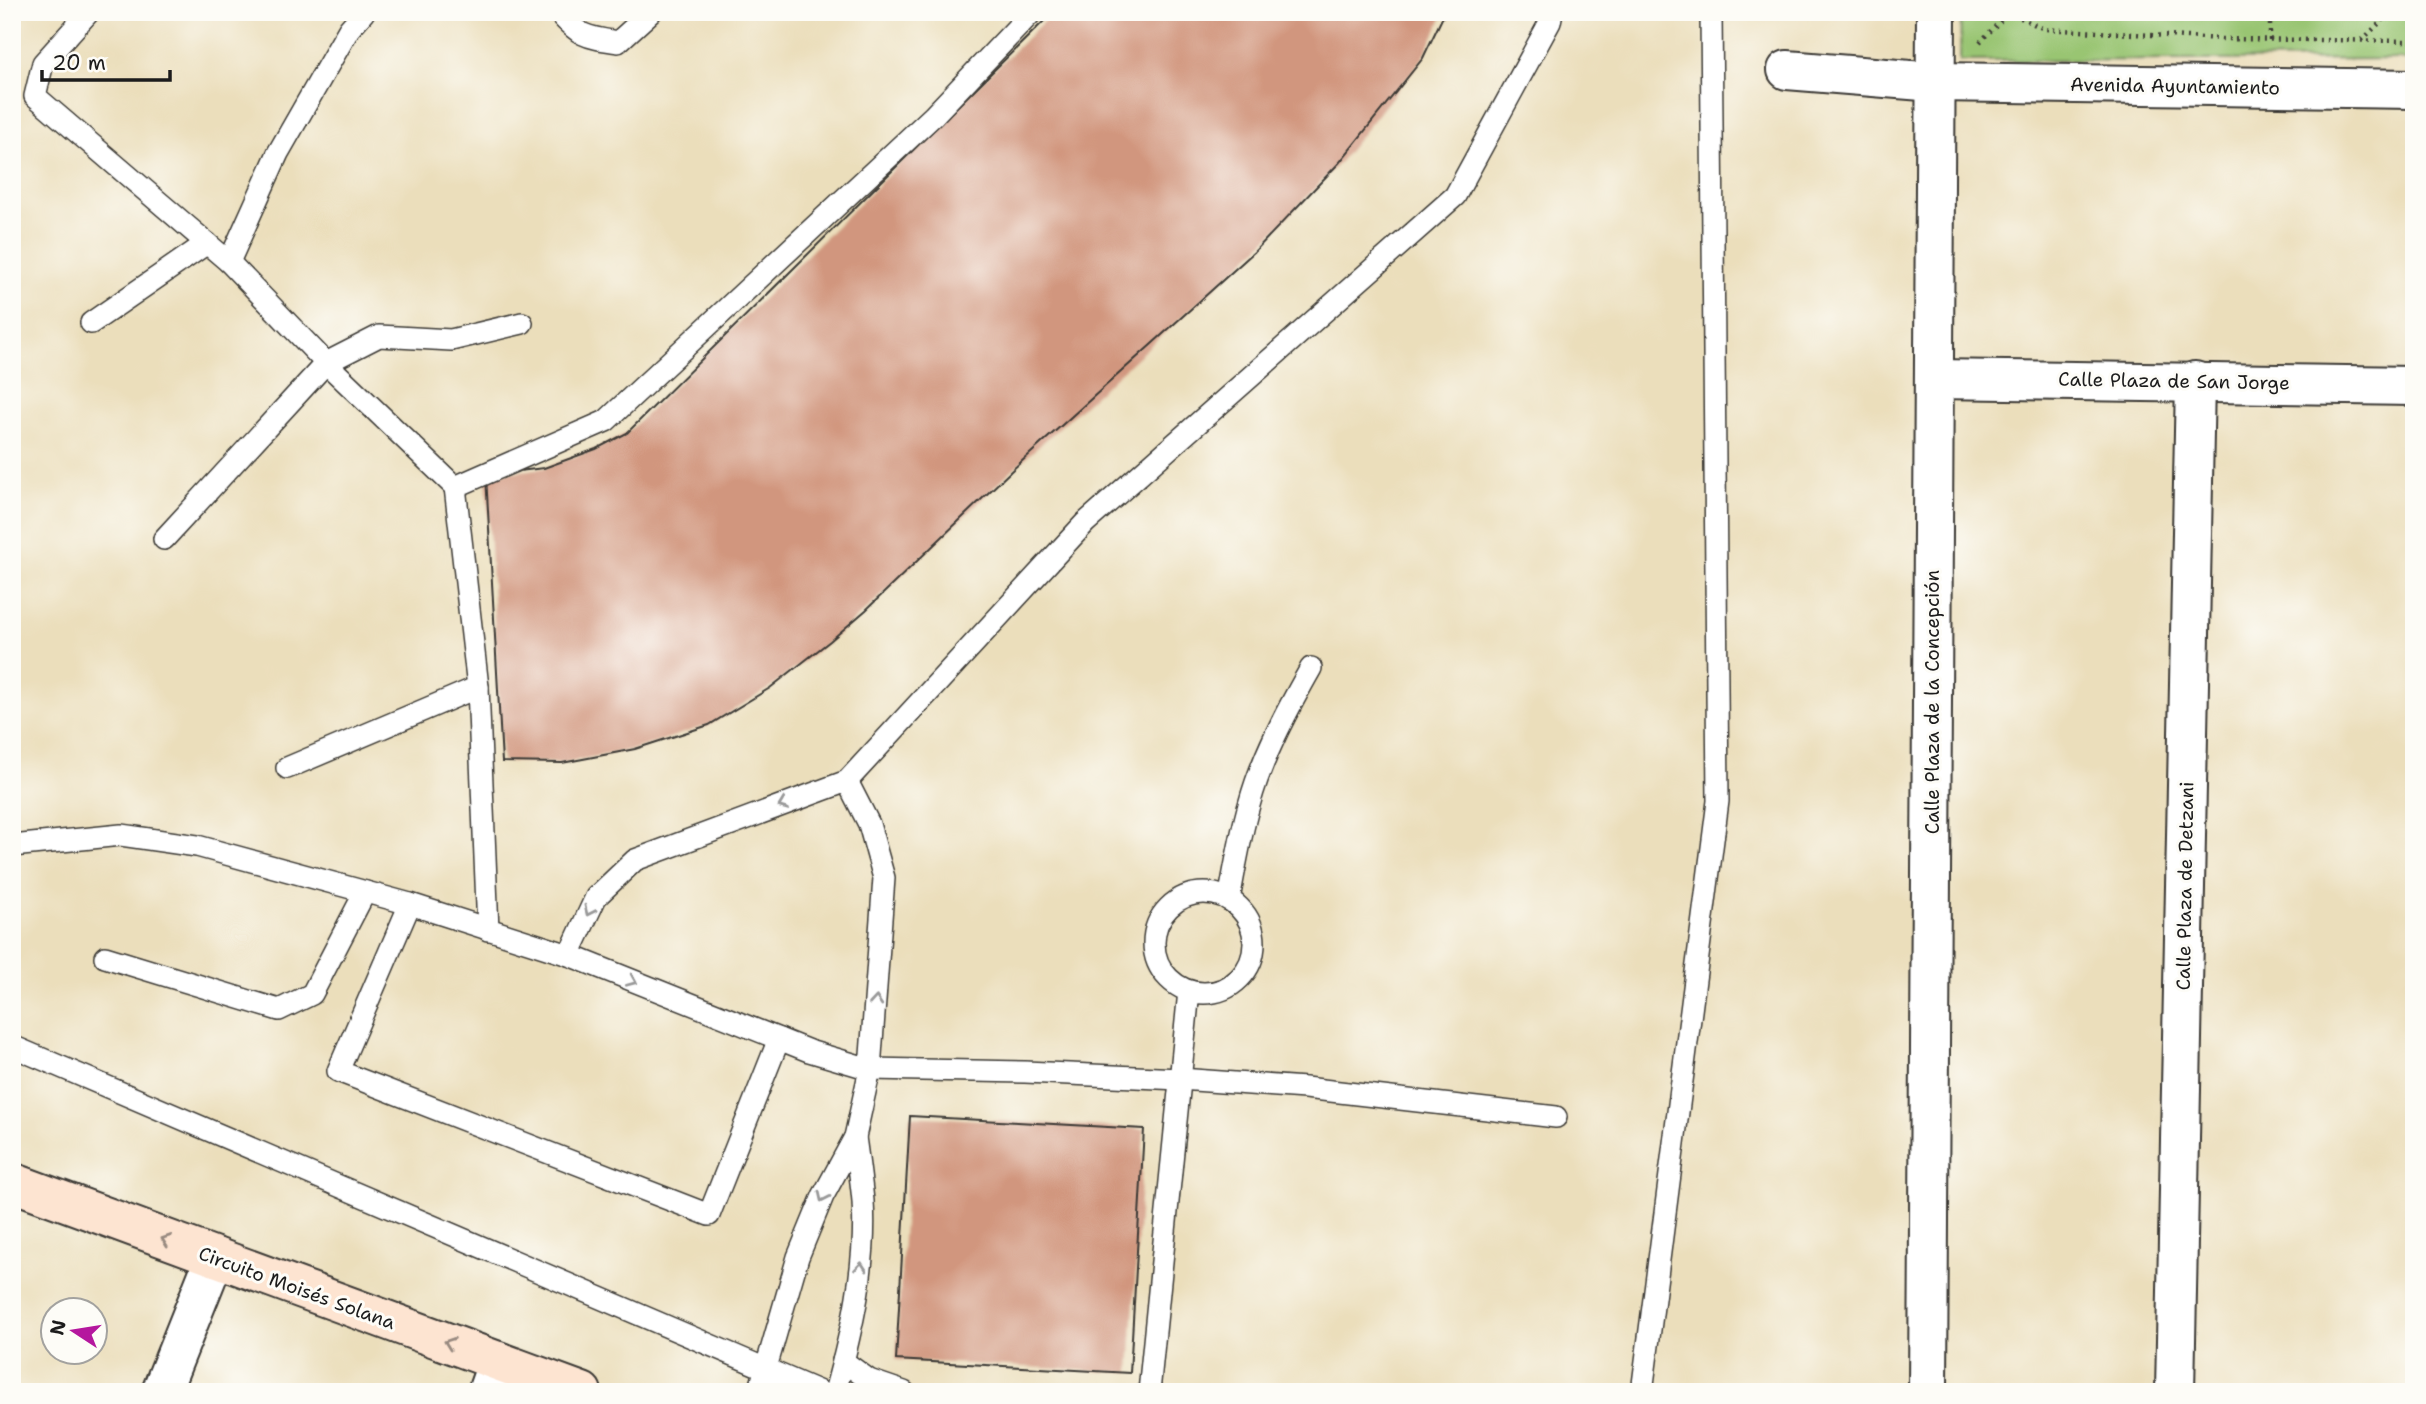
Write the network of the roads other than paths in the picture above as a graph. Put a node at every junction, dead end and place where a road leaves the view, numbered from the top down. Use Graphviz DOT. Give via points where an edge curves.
graph roads {
  1 [pos="89,12"];
  2 [pos="364,12"];
  3 [pos="558,12"];
  4 [pos="651,12"];
  5 [pos="1032,12"];
  6 [pos="1552,12"];
  7 [pos="1711,12"];
  8 [pos="1936,12"];
  9 [pos="1787,71"];
  10 [pos="1936,82"];
  11 [pos="2414,89"];
  12 [pos="207,243"];
  13 [pos="229,262"];
  14 [pos="91,323"];
  15 [pos="522,323"];
  16 [pos="326,363"];
  17 [pos="1934,379"];
  18 [pos="2195,381"];
  19 [pos="2414,386"];
  20 [pos="455,487"];
  21 [pos="164,539"];
  22 [pos="1311,668"];
  23 [pos="478,687"];
  24 [pos="287,768"];
  25 [pos="847,780"];
  26 [pos="12,846"];
  27 [pos="365,892"];
  28 [pos="1229,900"];
  29 [pos="410,904"];
  30 [pos="488,930"];
  31 [pos="569,955"];
  32 [pos="105,957"];
  33 [pos="1189,991"];
  34 [pos="779,1039"];
  35 [pos="12,1046"];
  36 [pos="870,1069"];
  37 [pos="1180,1079"];
  38 [pos="1556,1117"];
  39 [pos="855,1137"];
  40 [pos="12,1182"];
  41 [pos="215,1258"];
  42 [pos="843,1361"];
  43 [pos="766,1369"];
  44 [pos="492,1376"];
  45 [pos="161,1392"];
  46 [pos="582,1392"];
  47 [pos="759,1392"];
  48 [pos="820,1392"];
  49 [pos="835,1392"];
  50 [pos="904,1392"];
  51 [pos="1149,1392"];
  52 [pos="1642,1392"];
  53 [pos="1928,1392"];
  54 [pos="2175,1392"];
  1 -- 12 [label="lane" via="43,63 36,96"];
  2 -- 13 [label="lane" via="349,29 278,153"];
  3 -- 4 [label="lane" via="576,32 618,43"];
  5 -- 20 [label="lane" via="933,116 606,421"];
  6 -- 25 [label="lane" via="1455,196 1085,523"];
  7 -- 52 [label="lane" via="1718,801"];
  8 -- 10 [label="street, Calle Plaza de la Concepción"];
  9 -- 10 [label="street, Avenida Ayuntamiento"];
  10 -- 11 [label="street, Avenida Ayuntamiento"];
  10 -- 17 [label="street, Calle Plaza de la Concepción"];
  12 -- 13 [label="lane"];
  12 -- 14 [label="lane"];
  13 -- 16 [label="lane"];
  15 -- 16 [label="lane" via="451,340 379,337"];
  16 -- 20 [label="lane"];
  16 -- 21 [label="lane"];
  17 -- 18 [label="street, Calle Plaza de San Jorge"];
  17 -- 53 [label="street, Calle Plaza de la Concepción"];
  18 -- 19 [label="street, Calle Plaza de San Jorge"];
  18 -- 54 [label="street, Calle Plaza de Detzani"];
  20 -- 23 [label="lane"];
  22 -- 28 [label="lane" via="1266,756 1249,803"];
  23 -- 24 [label="lane"];
  23 -- 30 [label="lane"];
  25 -- 31 [label="lane, one-way" via="635,860 596,897"];
  36 -- 25 [label="lane, one-way" via="884,878 869,824"];
  26 -- 27 [label="lane" via="121,835 197,846"];
  27 -- 29 [label="lane"];
  27 -- 32 [label="lane" via="312,994 279,1010"];
  28 -- 33 [label="lane" via="1250,923 1252,955 1235,982 1221,990"];
  28 -- 33 [label="lane" via="1192,895 1175,902 1162,915 1154,951 1173,983"];
  29 -- 30 [label="lane"];
  29 -- 34 [label="lane" via="338,1071 709,1215"];
  30 -- 31 [label="lane"];
  31 -- 34 [label="lane, one-way"];
  33 -- 37 [label="lane"];
  34 -- 36 [label="lane"];
  35 -- 43 [label="lane"];
  36 -- 37 [label="lane"];
  36 -- 39 [label="lane"];
  37 -- 38 [label="lane" via="1368,1094"];
  37 -- 51 [label="lane"];
  42 -- 39 [label="lane, one-way" via="861,1269 863,1203"];
  39 -- 43 [label="lane, one-way" via="798,1257"];
  41 -- 40 [label="street, Circuito Moisés Solana, one-way"];
  44 -- 41 [label="street, Circuito Moisés Solana, one-way"];
  41 -- 45 [label="street"];
  42 -- 49 [label="lane"];
  42 -- 50 [label="lane" via="869,1380"];
  43 -- 47 [label="lane"];
  43 -- 48 [label="lane"];
  44 -- 46 [label="street, Circuito Moisés Solana"];
}
